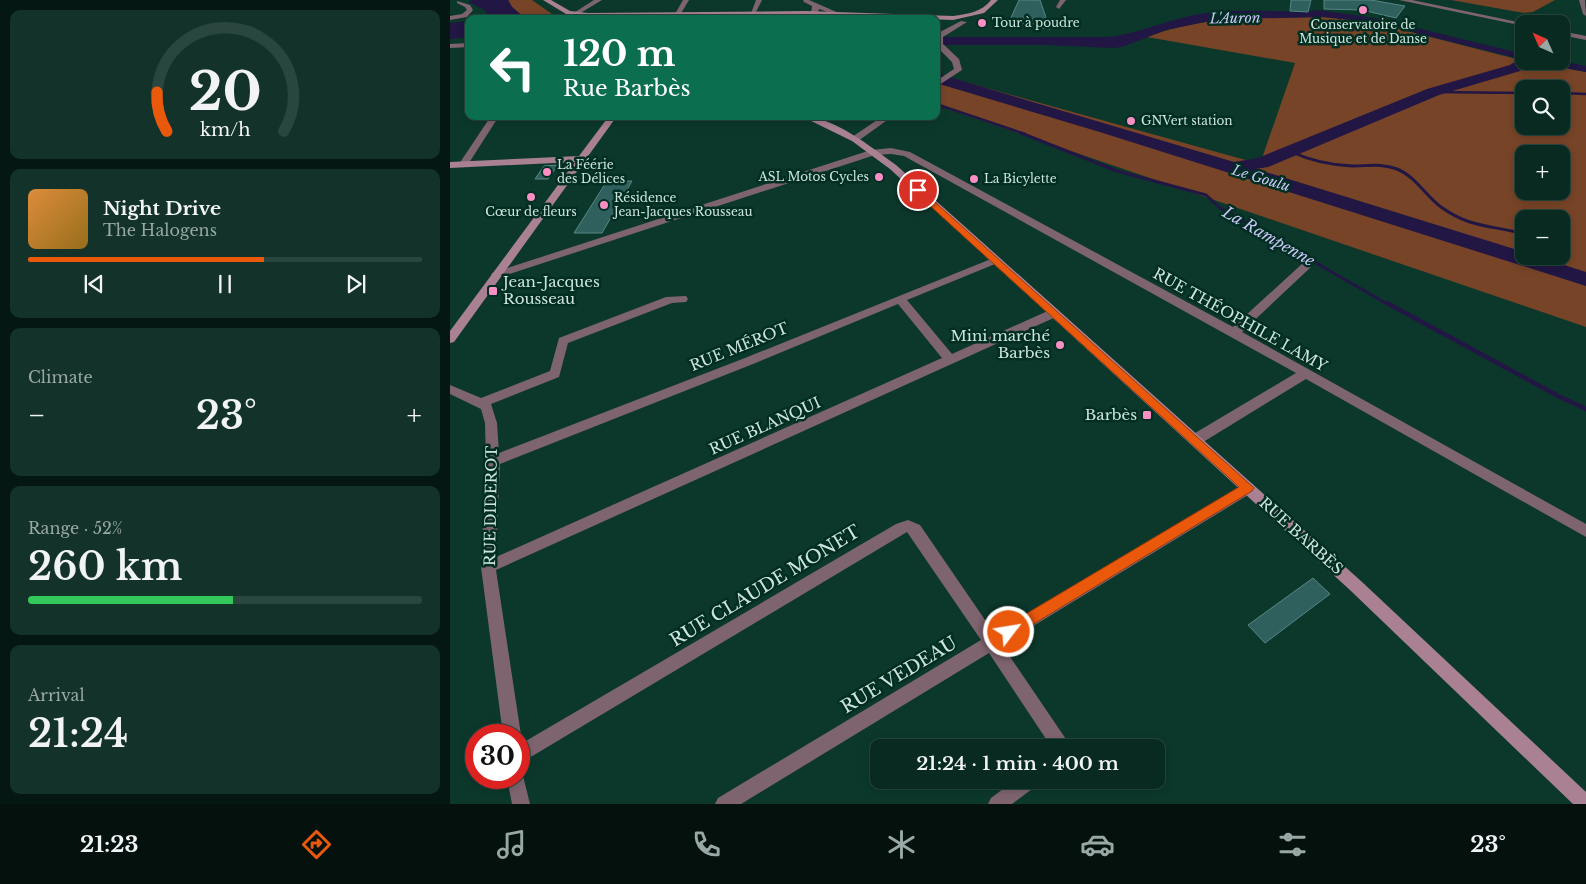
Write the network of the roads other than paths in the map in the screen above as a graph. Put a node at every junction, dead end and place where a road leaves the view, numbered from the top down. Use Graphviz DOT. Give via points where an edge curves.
graph roads {
  1 [pos="546,0"];
  2 [pos="599,0"];
  3 [pos="686,0"];
  4 [pos="759,0"];
  5 [pos="805,0"];
  6 [pos="1402,0"];
  7 [pos="1582,0"];
  8 [pos="459,2"];
  9 [pos="998,3"];
  10 [pos="575,14"];
  11 [pos="811,14"];
  12 [pos="1586,14"];
  13 [pos="588,15"];
  14 [pos="675,15"];
  15 [pos="755,15"];
  16 [pos="792,15"];
  17 [pos="867,15"];
  18 [pos="450,18"];
  19 [pos="940,18"];
  20 [pos="940,22"];
  21 [pos="963,22"];
  22 [pos="1515,22"];
  23 [pos="940,35"];
  24 [pos="1570,35"];
  25 [pos="1586,38"];
  26 [pos="940,40"];
  27 [pos="465,45"];
  28 [pos="450,46"];
  29 [pos="940,83"];
  30 [pos="492,120"];
  31 [pos="600,120"];
  32 [pos="610,120"];
  33 [pos="815,120"];
  34 [pos="883,120"];
  35 [pos="855,139"];
  36 [pos="874,152"];
  37 [pos="581,159"];
  38 [pos="464,164"];
  39 [pos="450,165"];
  40 [pos="996,260"];
  41 [pos="1307,265"];
  42 [pos="496,275"];
  43 [pos="682,299"];
  44 [pos="900,299"];
  45 [pos="1054,313"];
  46 [pos="1234,333"];
  47 [pos="450,339"];
  48 [pos="950,360"];
  49 [pos="1304,374"];
  50 [pos="450,389"];
  51 [pos="482,403"];
  52 [pos="1195,440"];
  53 [pos="493,461"];
  54 [pos="1248,488"];
  55 [pos="1586,531"];
  56 [pos="488,566"];
  57 [pos="992,642"];
  58 [pos="510,724"];
  59 [pos="1057,739"];
  60 [pos="530,748"];
  61 [pos="518,789"];
  62 [pos="1018,789"];
  63 [pos="1579,802"];
  64 [pos="521,804"];
  65 [pos="724,804"];
  66 [pos="997,804"];
  1 -- 10 [label="main road"];
  2 -- 10 [label="street"];
  3 -- 14 [label="street"];
  4 -- 15 [label="street"];
  5 -- 11 [label="street"];
  5 -- 11 [label="street"];
  6 -- 22 [label="street"];
  7 -- 12 [label="street"];
  8 -- 18 [label="street" via="468,6 469,13"];
  9 -- 19 [label="main road" via="969,16"];
  9 -- 21 [label="main road" via="998,10 987,16"];
  10 -- 13 [label="main road"];
  11 -- 16 [label="main road"];
  11 -- 17 [label="main road"];
  20 -- 21 [label="main road"];
  21 -- 23 [label="street"];
  24 -- 25 [label="street"];
  26 -- 29 [label="street" via="956,61 958,70"];
  27 -- 28 [label="street"];
  30 -- 38 [label="street"];
  31 -- 37 [label="main road" via="580,150"];
  32 -- 37 [label="main road"];
  33 -- 35 [label="main road, RUE BARBÈS"];
  34 -- 35 [label="street"];
  35 -- 36 [label="main road, RUE BARBÈS"];
  36 -- 40 [label="main road, RUE BARBÈS"];
  36 -- 42 [label="street, RUE THÉOPHILE LAMY"];
  36 -- 46 [label="street, RUE THÉOPHILE LAMY" via="908,154 922,161"];
  37 -- 38 [label="main road"];
  37 -- 42 [label="main road"];
  38 -- 39 [label="main road"];
  40 -- 44 [label="street, RUE MÉROT"];
  40 -- 45 [label="main road, RUE BARBÈS"];
  41 -- 46 [label="street"];
  42 -- 47 [label="main road"];
  43 -- 51 [label="street" via="670,300 563,341 555,374"];
  44 -- 48 [label="street"];
  44 -- 53 [label="street, RUE MÉROT"];
  45 -- 48 [label="street, RUE BLANQUI"];
  45 -- 52 [label="main road, RUE BARBÈS"];
  46 -- 49 [label="street, RUE THÉOPHILE LAMY"];
  48 -- 56 [label="street, RUE BLANQUI"];
  49 -- 52 [label="street"];
  49 -- 55 [label="street, RUE THÉOPHILE LAMY"];
  50 -- 51 [label="street"];
  51 -- 53 [label="street, RUE DIDEROT" via="492,423"];
  52 -- 54 [label="main road, RUE BARBÈS"];
  53 -- 56 [label="street, RUE DIDEROT"];
  54 -- 57 [label="street, RUE VEDEAU"];
  54 -- 63 [label="main road, RUE BARBÈS" via="1356,586"];
  56 -- 58 [label="street, RUE DIDEROT"];
  57 -- 59 [label="street, RUE CLAUDE MONET"];
  57 -- 60 [label="street, RUE CLAUDE MONET" via="915,529 903,527"];
  57 -- 65 [label="street, RUE VEDEAU"];
  61 -- 64 [label="street"];
  62 -- 66 [label="street"];
}
